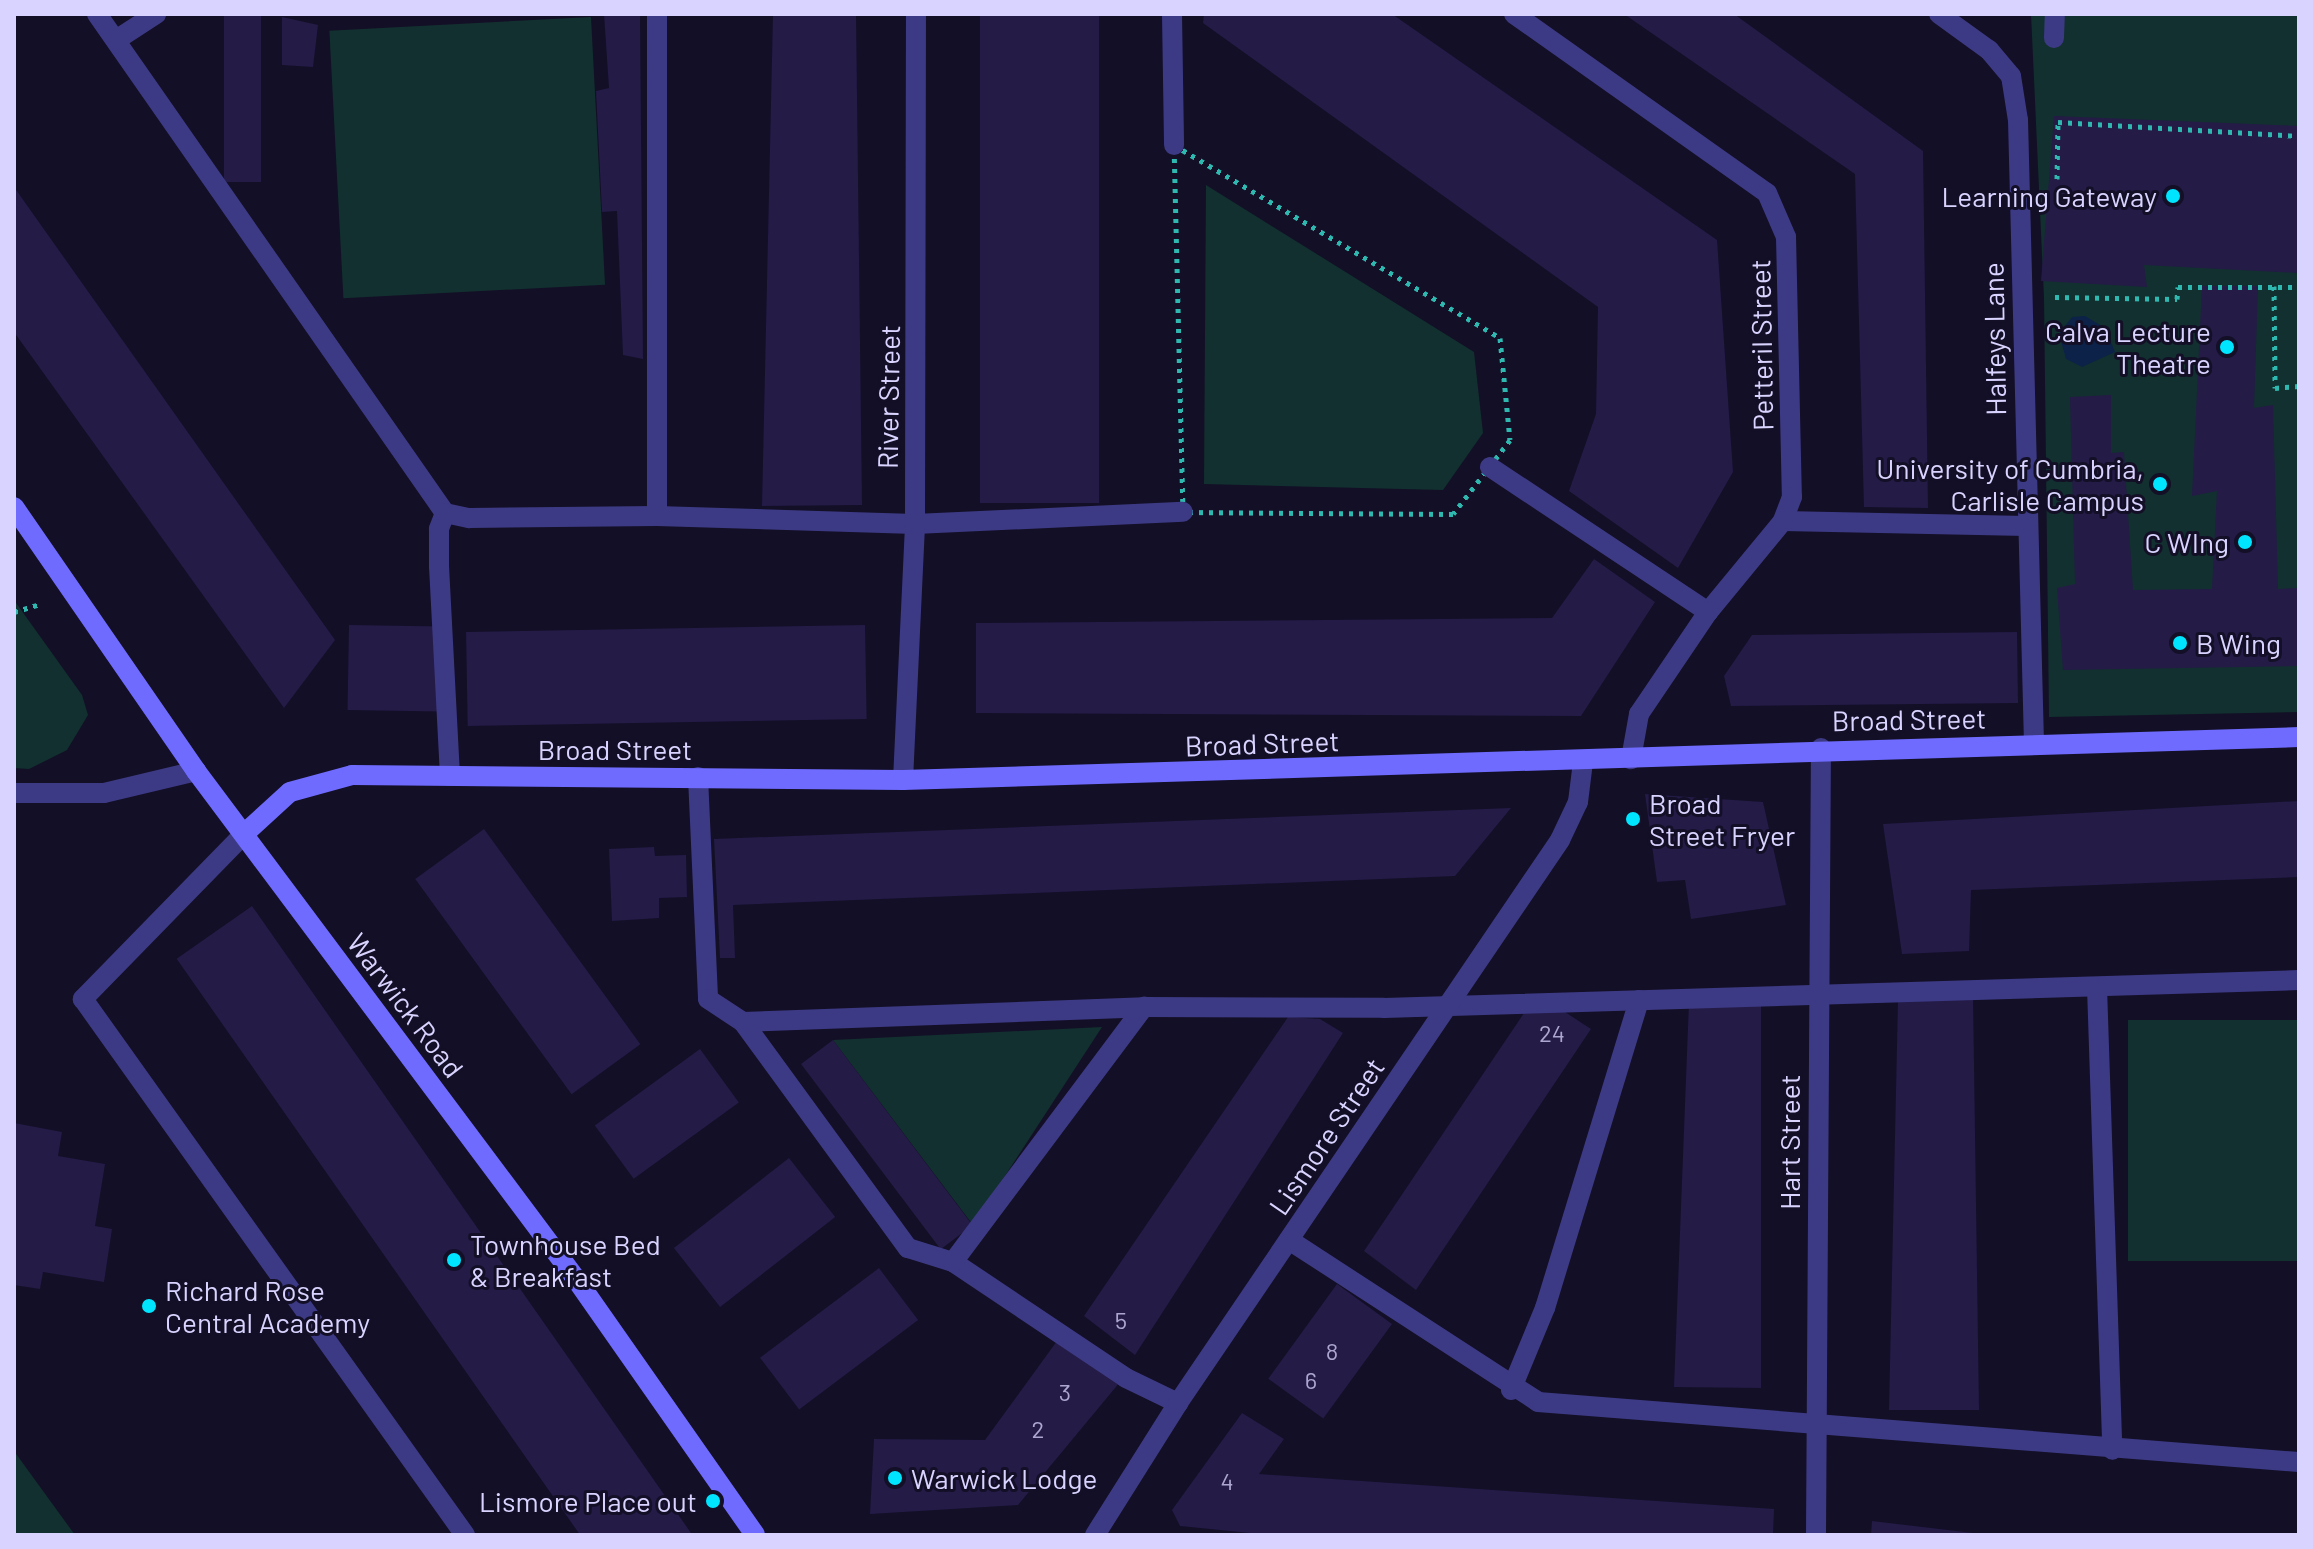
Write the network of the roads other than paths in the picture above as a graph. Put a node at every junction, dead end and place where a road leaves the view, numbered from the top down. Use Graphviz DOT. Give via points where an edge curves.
graph roads {
  1 [pos="97,14"];
  2 [pos="156,14"];
  3 [pos="657,14"];
  4 [pos="916,14"];
  5 [pos="1172,14"];
  6 [pos="1514,14"];
  7 [pos="1939,14"];
  8 [pos="2055,14"];
  9 [pos="2054,38"];
  10 [pos="116,40"];
  11 [pos="1174,145"];
  12 [pos="1490,467"];
  13 [pos="14,507"];
  14 [pos="1183,512"];
  15 [pos="445,513"];
  16 [pos="657,516"];
  17 [pos="1783,521"];
  18 [pos="915,524"];
  19 [pos="2026,526"];
  20 [pos="1708,612"];
  21 [pos="2299,737"];
  22 [pos="2034,744"];
  23 [pos="1821,748"];
  24 [pos="1631,759"];
  25 [pos="1583,762"];
  26 [pos="196,771"];
  27 [pos="450,776"];
  28 [pos="698,777"];
  29 [pos="903,780"];
  30 [pos="14,793"];
  31 [pos="244,834"];
  32 [pos="2299,980"];
  33 [pos="2097,987"];
  34 [pos="1817,995"];
  35 [pos="1639,1000"];
  36 [pos="1451,1003"];
  37 [pos="1144,1007"];
  38 [pos="743,1022"];
  39 [pos="1289,1240"];
  40 [pos="953,1262"];
  41 [pos="1511,1390"];
  42 [pos="1178,1403"];
  43 [pos="1818,1427"];
  44 [pos="2112,1450"];
  45 [pos="2299,1462"];
  46 [pos="465,1535"];
  47 [pos="755,1535"];
  48 [pos="1095,1535"];
  49 [pos="1816,1535"];
  1 -- 10 [label="street"];
  2 -- 10 [label="street"];
  3 -- 16 [label="street"];
  4 -- 18 [label="street, River Street"];
  5 -- 11 [label="street"];
  6 -- 17 [label="street, Petteril Street" via="1767,193 1786,237 1790,270 1792,497"];
  7 -- 19 [label="street, Halfeys Lane" via="1989,50 2011,76 2018,120"];
  8 -- 9 [label="street"];
  10 -- 15 [label="street"];
  12 -- 20 [label="street"];
  13 -- 26 [label="street, Warwick Road"];
  14 -- 18 [label="street"];
  15 -- 16 [label="street" via="469,518"];
  15 -- 27 [label="street" via="439,566"];
  16 -- 18 [label="street"];
  17 -- 19 [label="street"];
  17 -- 20 [label="street, Petteril Street"];
  18 -- 29 [label="street, River Street"];
  19 -- 22 [label="street, Halfeys Lane"];
  20 -- 24 [label="street, Petteril Street" via="1639,714"];
  21 -- 22 [label="street, Broad Street"];
  22 -- 23 [label="street, Broad Street"];
  23 -- 24 [label="street, Broad Street"];
  23 -- 34 [label="street, Hart Street"];
  24 -- 25 [label="street, Broad Street"];
  25 -- 29 [label="street, Broad Street"];
  25 -- 36 [label="street, Lismore Street" via="1578,802 1560,840"];
  26 -- 30 [label="street" via="104,793"];
  26 -- 31 [label="street, Warwick Road"];
  27 -- 28 [label="street, Broad Street"];
  27 -- 31 [label="street, Broad Street" via="352,775 290,792"];
  28 -- 29 [label="street, Broad Street"];
  28 -- 38 [label="street" via="708,999"];
  31 -- 46 [label="street" via="83,999"];
  31 -- 47 [label="street, Warwick Road" via="576,1279"];
  32 -- 33 [label="street"];
  33 -- 34 [label="street"];
  33 -- 44 [label="street"];
  34 -- 35 [label="street"];
  34 -- 43 [label="street, Hart Street"];
  35 -- 36 [label="street"];
  35 -- 41 [label="street" via="1545,1308"];
  36 -- 37 [label="street"];
  36 -- 39 [label="street, Lismore Street"];
  37 -- 38 [label="street"];
  37 -- 40 [label="street"];
  38 -- 40 [label="street" via="908,1248"];
  39 -- 41 [label="street"];
  39 -- 42 [label="street, Lismore Street"];
  40 -- 42 [label="street" via="1126,1378"];
  41 -- 43 [label="street" via="1538,1402"];
  42 -- 48 [label="street, Lismore Street"];
  43 -- 44 [label="street"];
  43 -- 49 [label="street, Hart Street"];
  44 -- 45 [label="street"];
}
